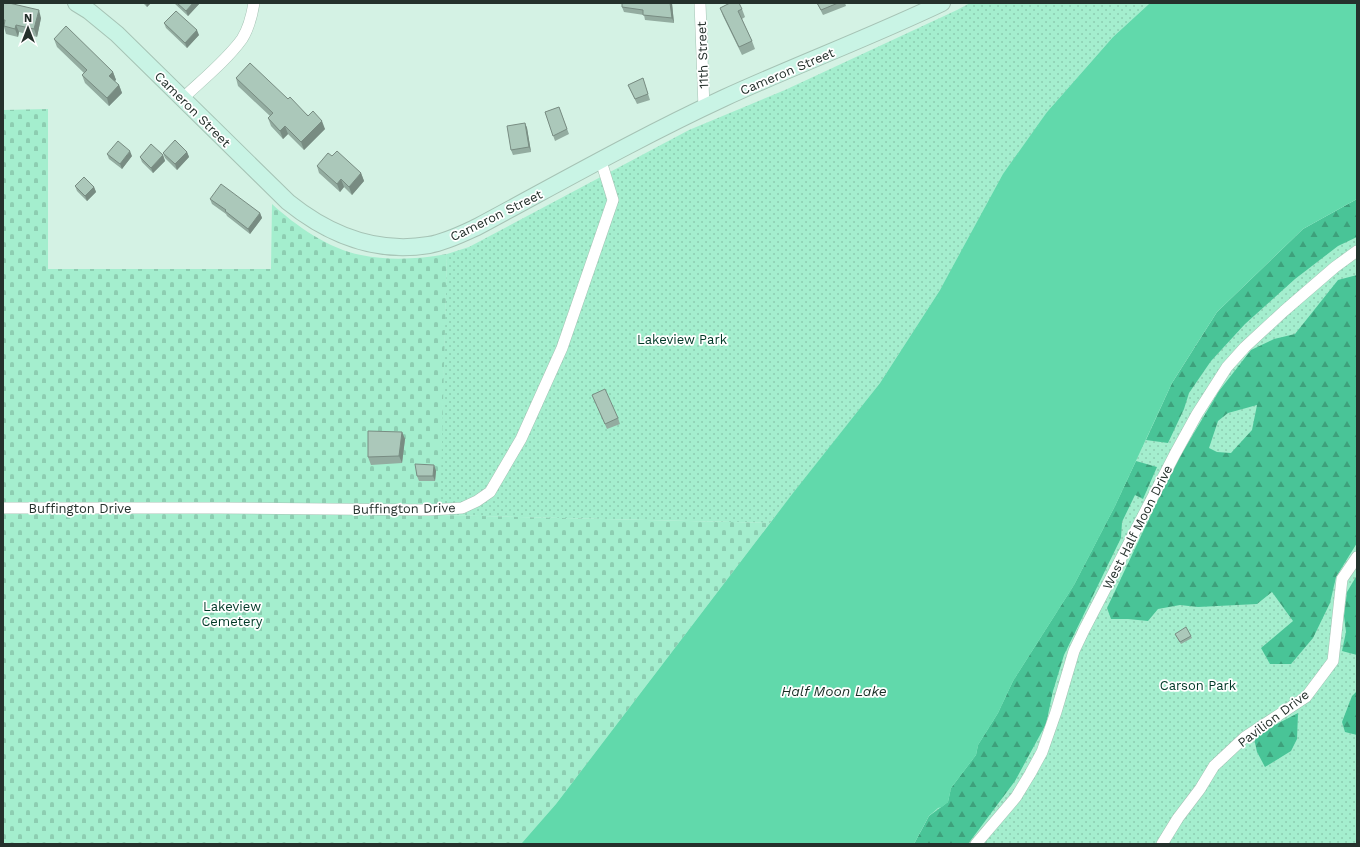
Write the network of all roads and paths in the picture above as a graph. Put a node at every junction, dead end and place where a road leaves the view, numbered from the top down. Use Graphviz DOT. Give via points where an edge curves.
graph roads {
  1 [pos="76,3"];
  2 [pos="254,3"];
  3 [pos="700,3"];
  4 [pos="942,3"];
  5 [pos="182,99"];
  6 [pos="704,108"];
  7 [pos="601,161"];
  8 [pos="1357,251"];
  9 [pos="3,508"];
  10 [pos="1357,557"];
  11 [pos="976,844"];
  12 [pos="1162,844"];
  1 -- 5 [label="main road, Cameron Street" via="90,11 116,34"];
  2 -- 5 [label="street" via="243,38"];
  3 -- 6 [label="street, 11th Street"];
  4 -- 6 [label="main road, Cameron Street"];
  5 -- 7 [label="main road, Cameron Street" via="305,216 349,239 373,245 429,245 453,238"];
  6 -- 7 [label="main road, Cameron Street"];
  7 -- 9 [label="street, Buffington Drive" via="613,200 562,348 521,439 490,492 477,501 462,508 429,510"];
  8 -- 11 [label="street, West Half Moon Drive" via="1284,311 1227,367 1175,454 1080,637 1047,738 1030,774 1016,797"];
  10 -- 12 [label="street, Pavilion Drive" via="1342,579 1333,661 1306,697 1245,737 1214,766"];
}
